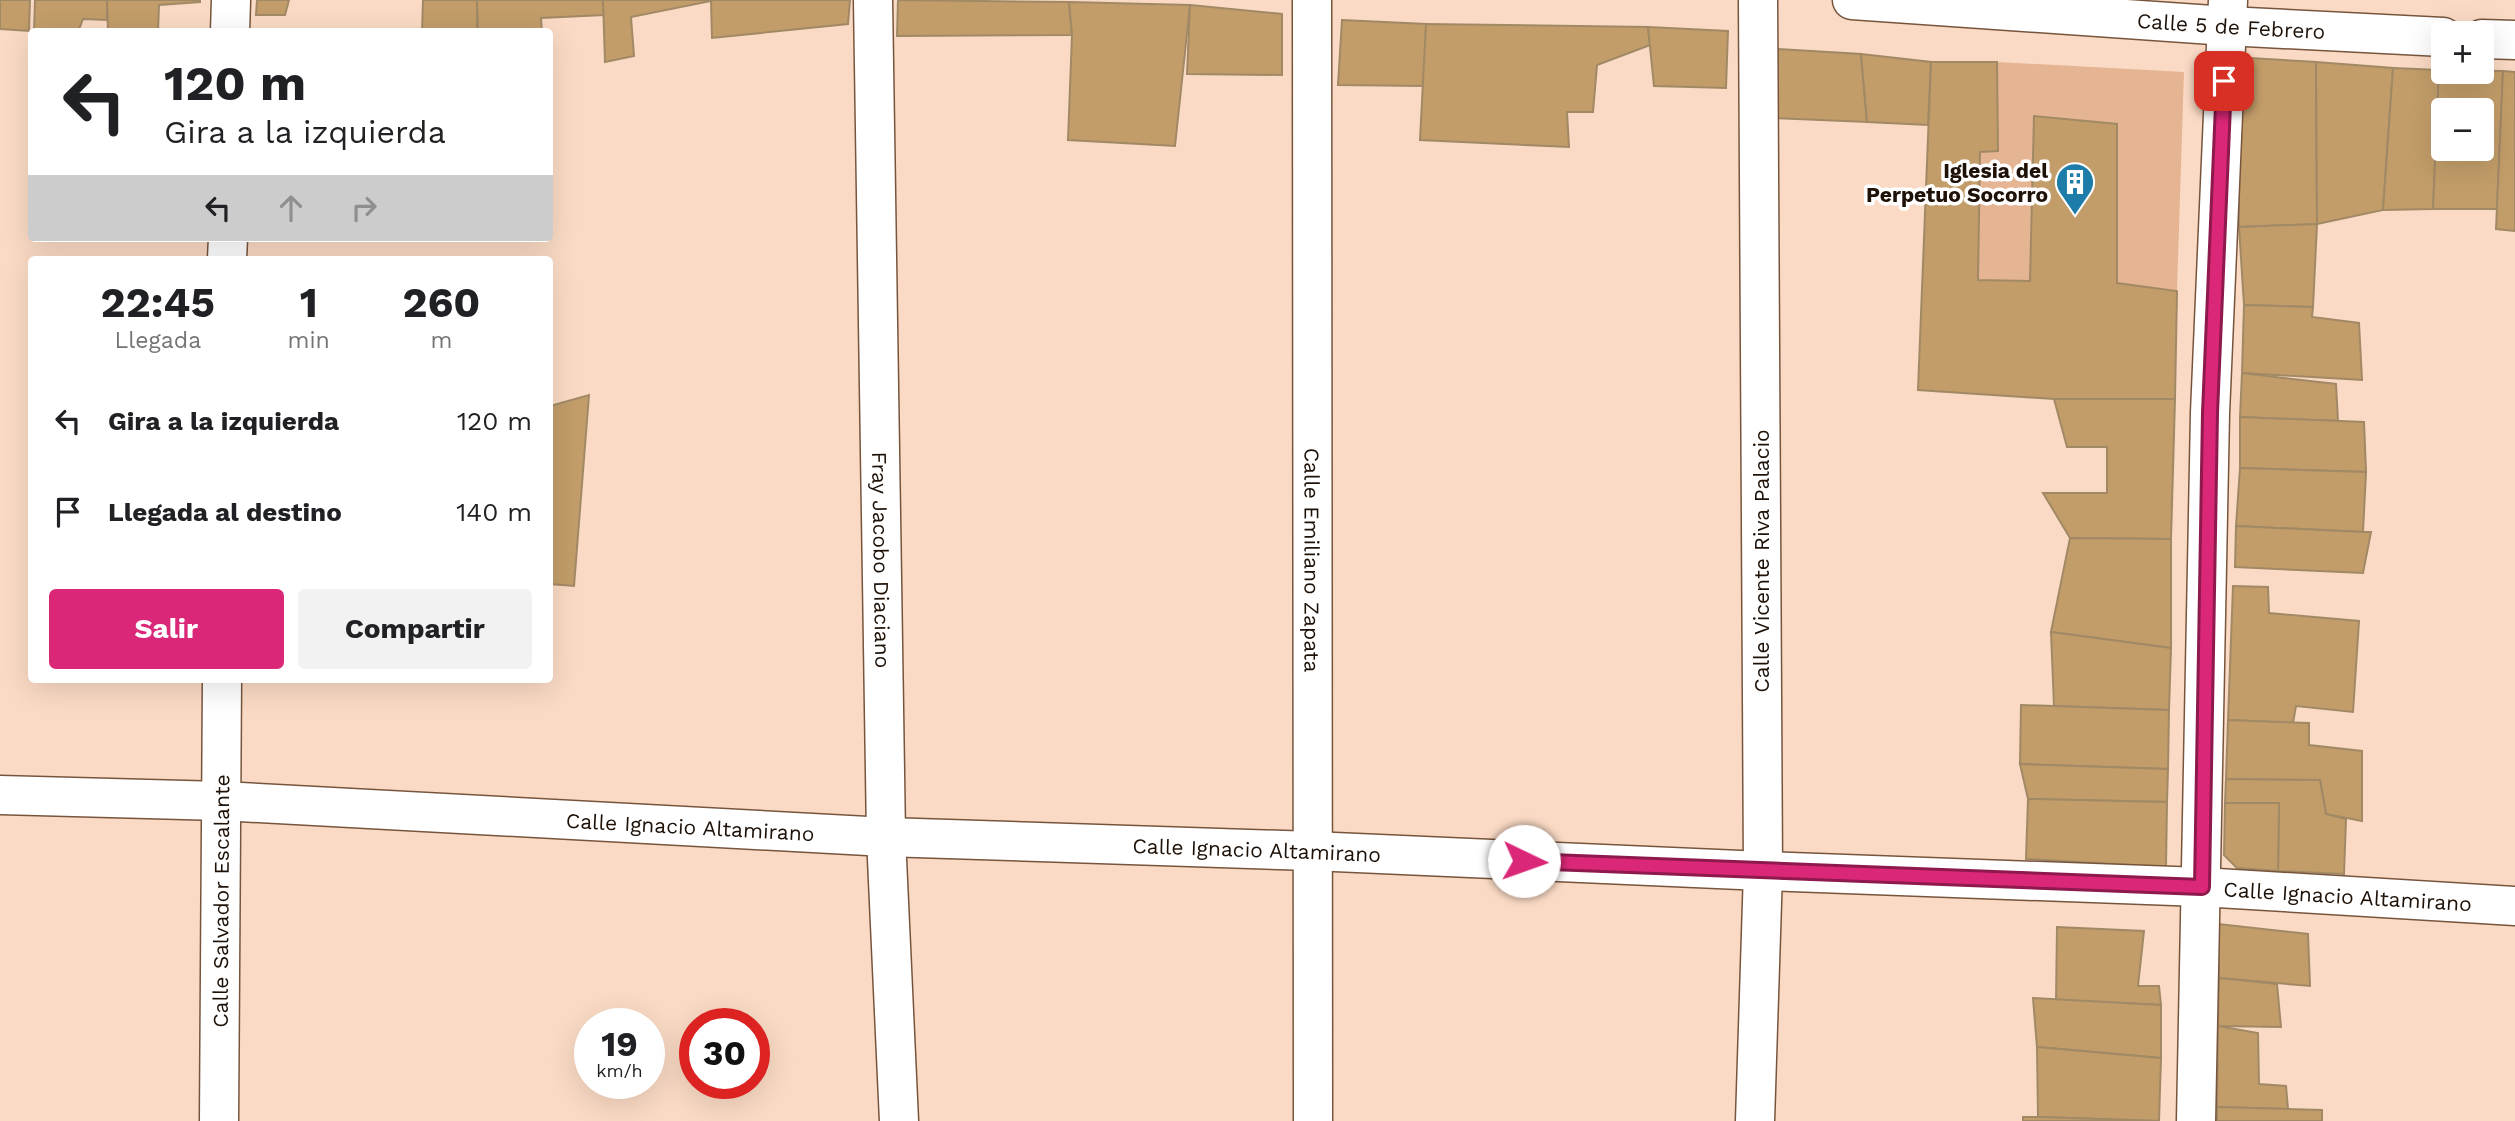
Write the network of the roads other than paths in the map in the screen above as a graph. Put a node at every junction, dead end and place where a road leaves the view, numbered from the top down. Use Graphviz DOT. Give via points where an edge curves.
graph roads {
  1 [pos="231,0"];
  2 [pos="873,0"];
  3 [pos="1312,0"];
  4 [pos="1758,0"];
  5 [pos="1852,0"];
  6 [pos="2227,13"];
  7 [pos="230,28"];
  8 [pos="2431,36"];
  9 [pos="2494,39"];
  10 [pos="2515,40"];
  11 [pos="222,683"];
  12 [pos="0,795"];
  13 [pos="221,801"];
  14 [pos="886,837"];
  15 [pos="1312,851"];
  16 [pos="1763,871"];
  17 [pos="2202,887"];
  18 [pos="2515,906"];
  19 [pos="219,1121"];
  20 [pos="899,1121"];
  21 [pos="1313,1121"];
  22 [pos="1755,1121"];
  23 [pos="2196,1121"];
  1 -- 7 [label="street"];
  2 -- 14 [label="street, Fray Jacobo Diaciano"];
  3 -- 15 [label="street, Calle Emiliano Zapata"];
  4 -- 16 [label="street, Calle Vicente Riva Palacio"];
  5 -- 6 [label="street, Calle 5 de Febrero"];
  6 -- 8 [label="street, Calle 5 de Febrero"];
  6 -- 17 [label="street" via="2210,413"];
  9 -- 10 [label="street"];
  11 -- 13 [label="street, Calle Salvador Escalante"];
  12 -- 13 [label="street, Calle Ignacio Altamirano"];
  13 -- 14 [label="street, Calle Ignacio Altamirano"];
  13 -- 19 [label="street, Calle Salvador Escalante"];
  14 -- 15 [label="street, Calle Ignacio Altamirano"];
  14 -- 20 [label="street, Fray Jacobo Diaciano"];
  15 -- 16 [label="street, Calle Ignacio Altamirano"];
  15 -- 21 [label="street, Calle Emiliano Zapata"];
  16 -- 17 [label="street, Calle Ignacio Altamirano"];
  16 -- 22 [label="street, Calle Vicente Riva Palacio"];
  17 -- 18 [label="street, Calle Ignacio Altamirano"];
  17 -- 23 [label="street"];
}
